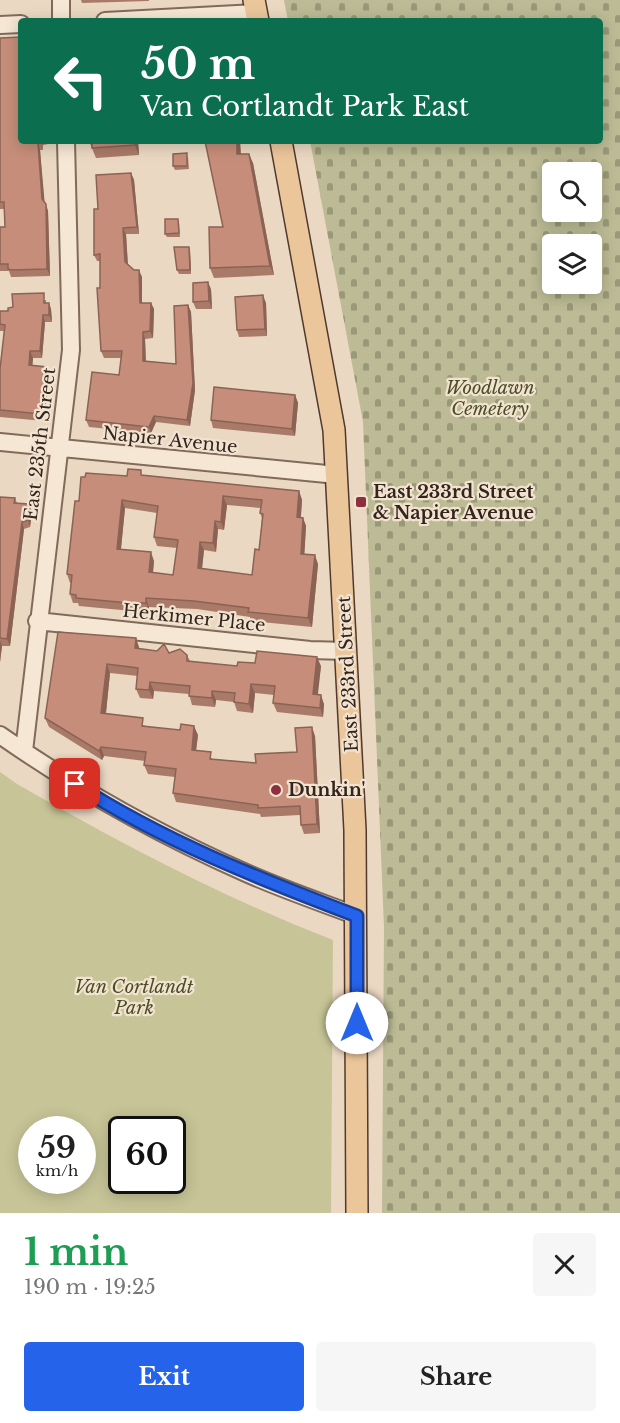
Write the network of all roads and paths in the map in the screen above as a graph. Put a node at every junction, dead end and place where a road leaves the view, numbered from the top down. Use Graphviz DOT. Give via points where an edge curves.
graph roads {
  1 [pos="61,0"];
  2 [pos="256,11"];
  3 [pos="61,18"];
  4 [pos="150,18"];
  5 [pos="18,24"];
  6 [pos="0,25"];
  7 [pos="66,144"];
  8 [pos="282,144"];
  9 [pos="0,442"];
  10 [pos="60,448"];
  11 [pos="337,475"];
  12 [pos="37,621"];
  13 [pos="347,651"];
  14 [pos="0,735"];
  15 [pos="24,751"];
  16 [pos="357,916"];
  17 [pos="357,1213"];
  1 -- 3 [label="street"];
  2 -- 4 [label="street"];
  5 -- 6 [label="street"];
  7 -- 10 [label="street, East 235th Street" via="72,333"];
  8 -- 11 [label="main road, East 233rd Street" via="331,407"];
  9 -- 10 [label="street, Napier Avenue"];
  10 -- 11 [label="street, Napier Avenue"];
  10 -- 12 [label="street, East 235th Street"];
  11 -- 13 [label="main road, East 233rd Street"];
  12 -- 13 [label="street, Herkimer Place"];
  12 -- 15 [label="street, East 235th Street"];
  13 -- 16 [label="main road, East 233rd Street"];
  14 -- 15 [label="street"];
  15 -- 16 [label="street" via="90,793 179,841 247,874"];
  16 -- 17 [label="main road, East 233rd Street"];
}
